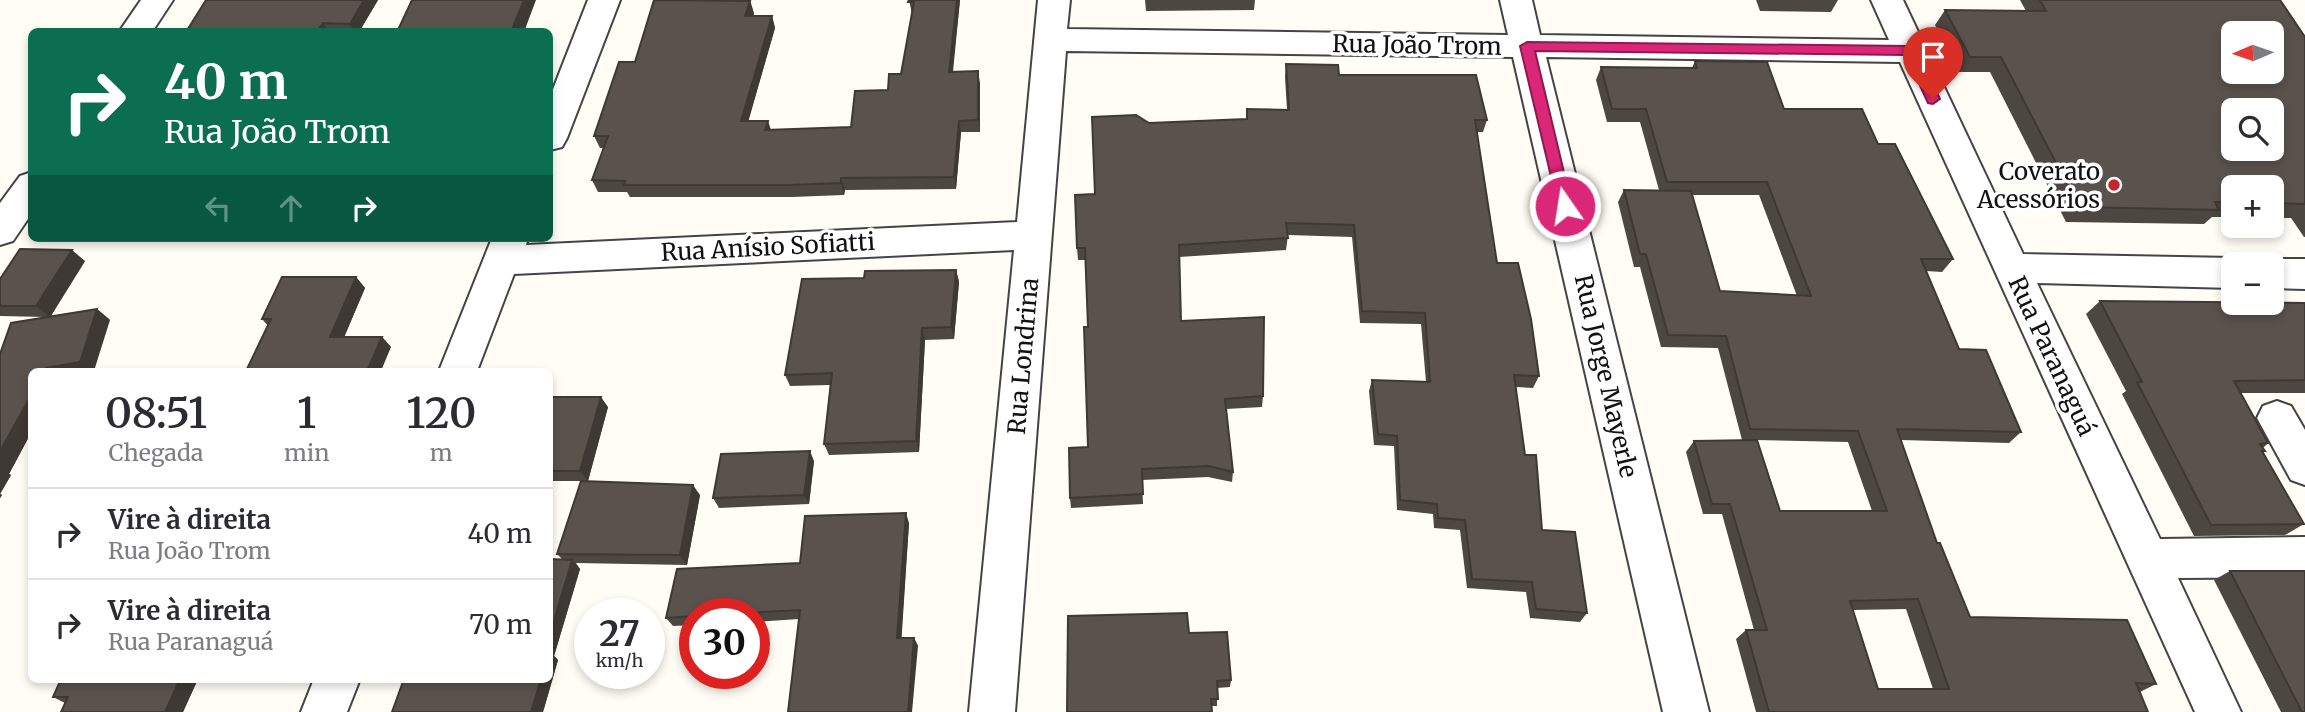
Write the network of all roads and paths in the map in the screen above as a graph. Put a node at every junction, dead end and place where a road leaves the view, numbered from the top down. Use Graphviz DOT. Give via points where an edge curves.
graph roads {
  1 [pos="157,0"];
  2 [pos="604,0"];
  3 [pos="1054,0"];
  4 [pos="1516,0"];
  5 [pos="1887,0"];
  6 [pos="138,28"];
  7 [pos="1051,40"];
  8 [pos="1527,46"];
  9 [pos="1910,51"];
  10 [pos="553,130"];
  11 [pos="28,190"];
  12 [pos="0,231"];
  13 [pos="1033,235"];
  14 [pos="506,249"];
  15 [pos="2012,268"];
  16 [pos="2221,273"];
  17 [pos="2284,274"];
  18 [pos="2305,274"];
  19 [pos="459,368"];
  20 [pos="2277,418"];
  21 [pos="2305,467"];
  22 [pos="2305,557"];
  23 [pos="2147,559"];
  24 [pos="335,683"];
  25 [pos="324,712"];
  26 [pos="992,712"];
  27 [pos="1686,712"];
  28 [pos="2218,712"];
  1 -- 6 [label="street"];
  2 -- 10 [label="street"];
  3 -- 7 [label="street, Rua Londrina"];
  4 -- 8 [label="street, Rua Jorge Mayerle"];
  5 -- 9 [label="street, Rua Paranaguá"];
  7 -- 8 [label="street, Rua João Trom"];
  7 -- 13 [label="street, Rua Londrina"];
  8 -- 9 [label="street, Rua João Trom"];
  8 -- 27 [label="street, Rua Jorge Mayerle"];
  9 -- 15 [label="street, Rua Paranaguá"];
  11 -- 12 [label="street"];
  13 -- 14 [label="street, Rua Anísio Sofiatti"];
  13 -- 26 [label="street, Rua Londrina"];
  14 -- 19 [label="street"];
  15 -- 16 [label="street"];
  15 -- 23 [label="street, Rua Paranaguá"];
  17 -- 18 [label="street"];
  20 -- 21 [label="street"];
  22 -- 23 [label="street"];
  23 -- 28 [label="street, Rua Paranaguá"];
  24 -- 25 [label="street"];
}
